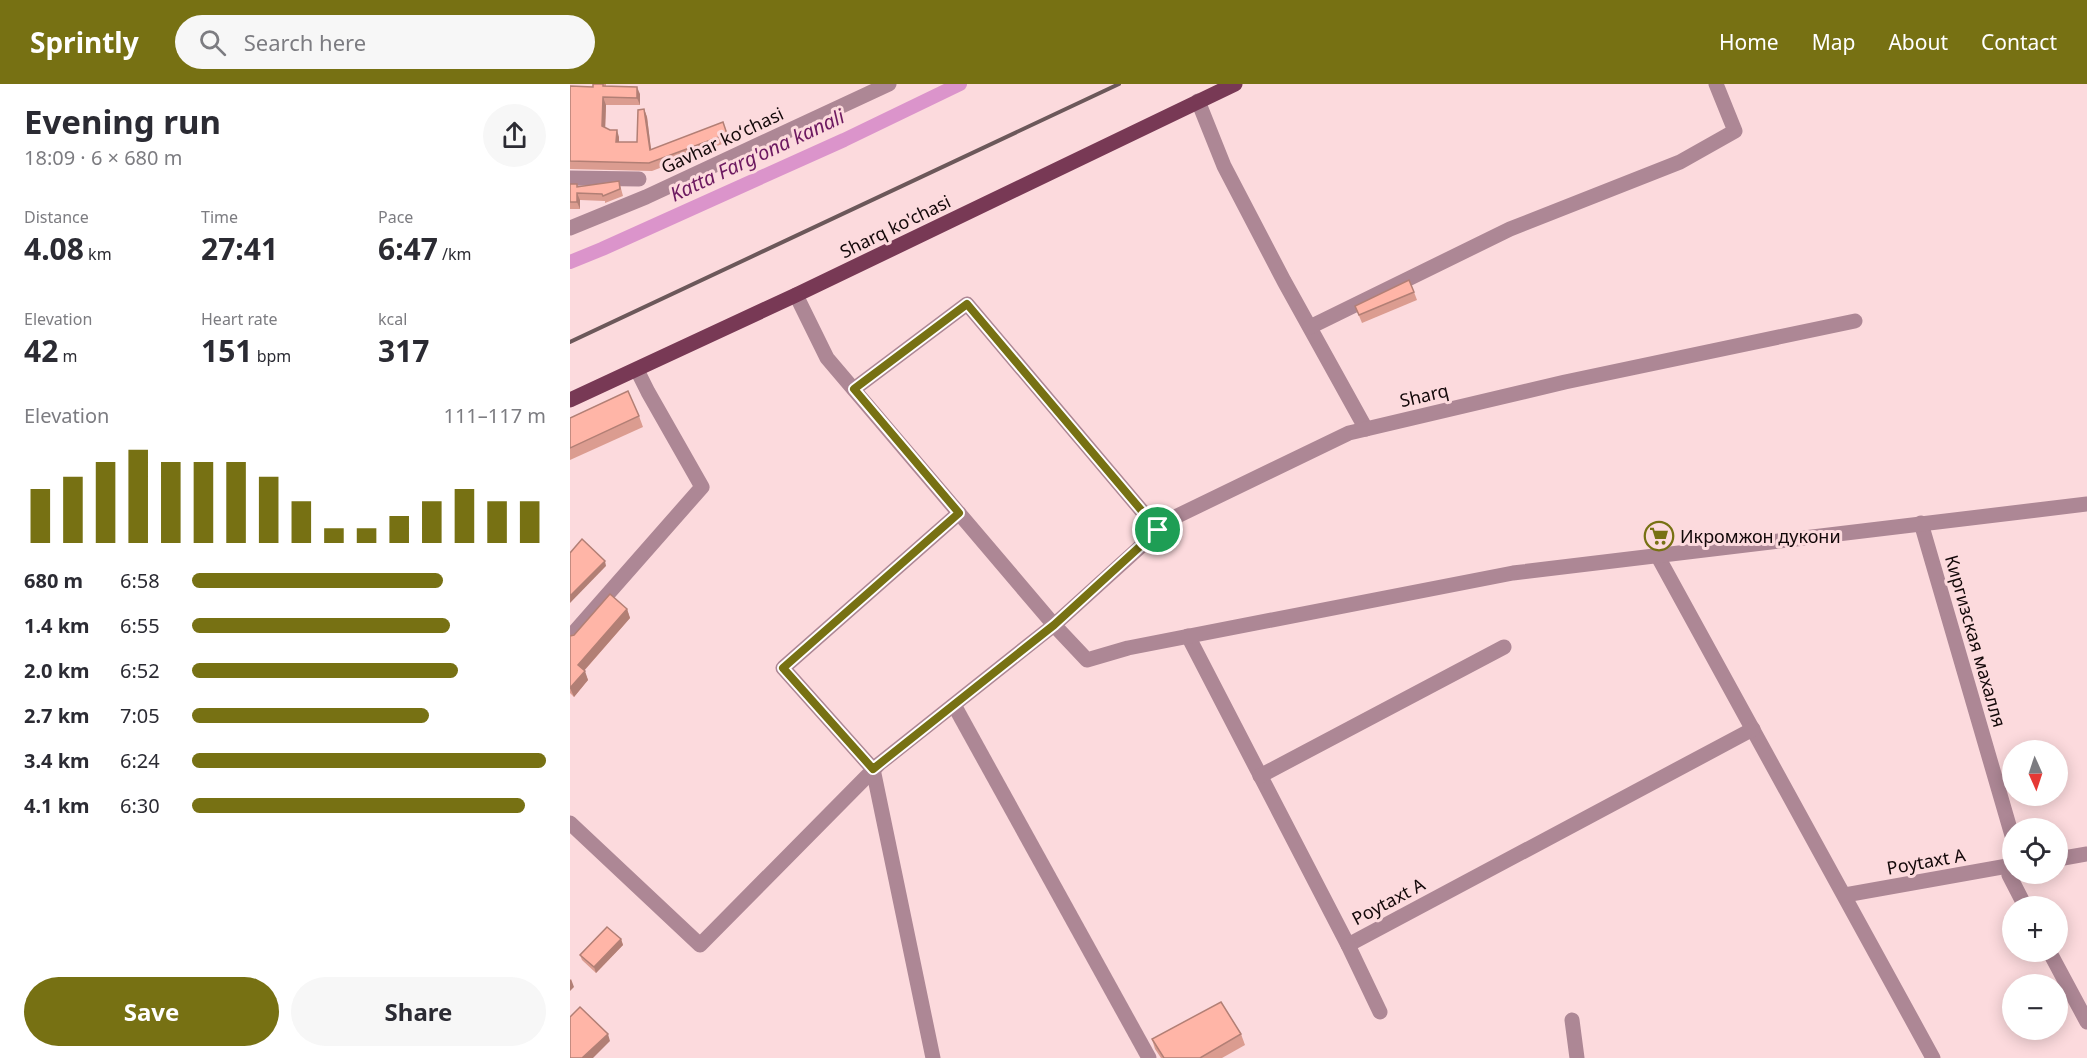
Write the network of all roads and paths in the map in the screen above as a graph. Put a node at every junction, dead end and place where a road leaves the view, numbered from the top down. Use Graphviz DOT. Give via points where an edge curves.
graph roads {
  1 [pos="889,84"];
  2 [pos="1235,84"];
  3 [pos="1716,84"];
  4 [pos="1198,101"];
  5 [pos="570,178"];
  6 [pos="639,179"];
  7 [pos="570,228"];
  8 [pos="796,295"];
  9 [pos="1855,321"];
  10 [pos="1310,327"];
  11 [pos="637,370"];
  12 [pos="854,389"];
  13 [pos="570,400"];
  14 [pos="1366,429"];
  15 [pos="2087,504"];
  16 [pos="959,513"];
  17 [pos="1921,523"];
  18 [pos="1158,530"];
  19 [pos="1657,555"];
  20 [pos="1054,625"];
  21 [pos="1188,636"];
  22 [pos="570,637"];
  23 [pos="1504,647"];
  24 [pos="954,705"];
  25 [pos="1753,729"];
  26 [pos="873,769"];
  27 [pos="1260,776"];
  28 [pos="2007,818"];
  29 [pos="571,826"];
  30 [pos="2087,854"];
  31 [pos="2068,857"];
  32 [pos="2002,867"];
  33 [pos="1845,896"];
  34 [pos="1348,945"];
  35 [pos="2055,962"];
  36 [pos="1380,1012"];
  37 [pos="1572,1020"];
  38 [pos="2087,1022"];
  39 [pos="933,1058"];
  40 [pos="1149,1058"];
  41 [pos="1577,1058"];
  42 [pos="1933,1058"];
  1 -- 7 [label="street, Gavhar koʻchasi" via="646,197"];
  2 -- 4 [label="main road, Sharq ko'chasi"];
  3 -- 10 [label="street" via="1735,131 1680,162 1510,229"];
  4 -- 8 [label="main road, Sharq ko'chasi"];
  4 -- 10 [label="street" via="1224,166"];
  5 -- 6 [label="street"];
  8 -- 11 [label="main road, Sharq ko'chasi"];
  8 -- 12 [label="street" via="827,358"];
  9 -- 14 [label="street, Sharq"];
  10 -- 14 [label="street"];
  11 -- 13 [label="main road, Sharq ko'chasi"];
  11 -- 22 [label="street" via="702,487"];
  12 -- 16 [label="street"];
  12 -- 18 [label="street" via="967,304"];
  14 -- 18 [label="street, Sharq" via="1349,433 1171,519"];
  15 -- 17 [label="street"];
  16 -- 20 [label="street"];
  16 -- 26 [label="street" via="783,668"];
  17 -- 19 [label="street"];
  17 -- 28 [label="street, Киргизская махалля"];
  18 -- 20 [label="street, Sharq"];
  19 -- 21 [label="street" via="1513,573"];
  19 -- 25 [label="street"];
  20 -- 21 [label="street" via="1087,660"];
  20 -- 24 [label="street, Sharq"];
  21 -- 27 [label="street, Poytaxt A"];
  23 -- 27 [label="street"];
  24 -- 26 [label="street, Sharq"];
  24 -- 40 [label="street"];
  25 -- 33 [label="street"];
  25 -- 34 [label="street, Poytaxt A"];
  26 -- 29 [label="street, Sharq" via="700,945"];
  26 -- 39 [label="street"];
  27 -- 34 [label="street, Poytaxt A"];
  30 -- 31 [label="street"];
  32 -- 33 [label="street, Poytaxt A"];
  33 -- 42 [label="street"];
  34 -- 36 [label="street"];
  35 -- 38 [label="street"];
  37 -- 41 [label="street"];
}
